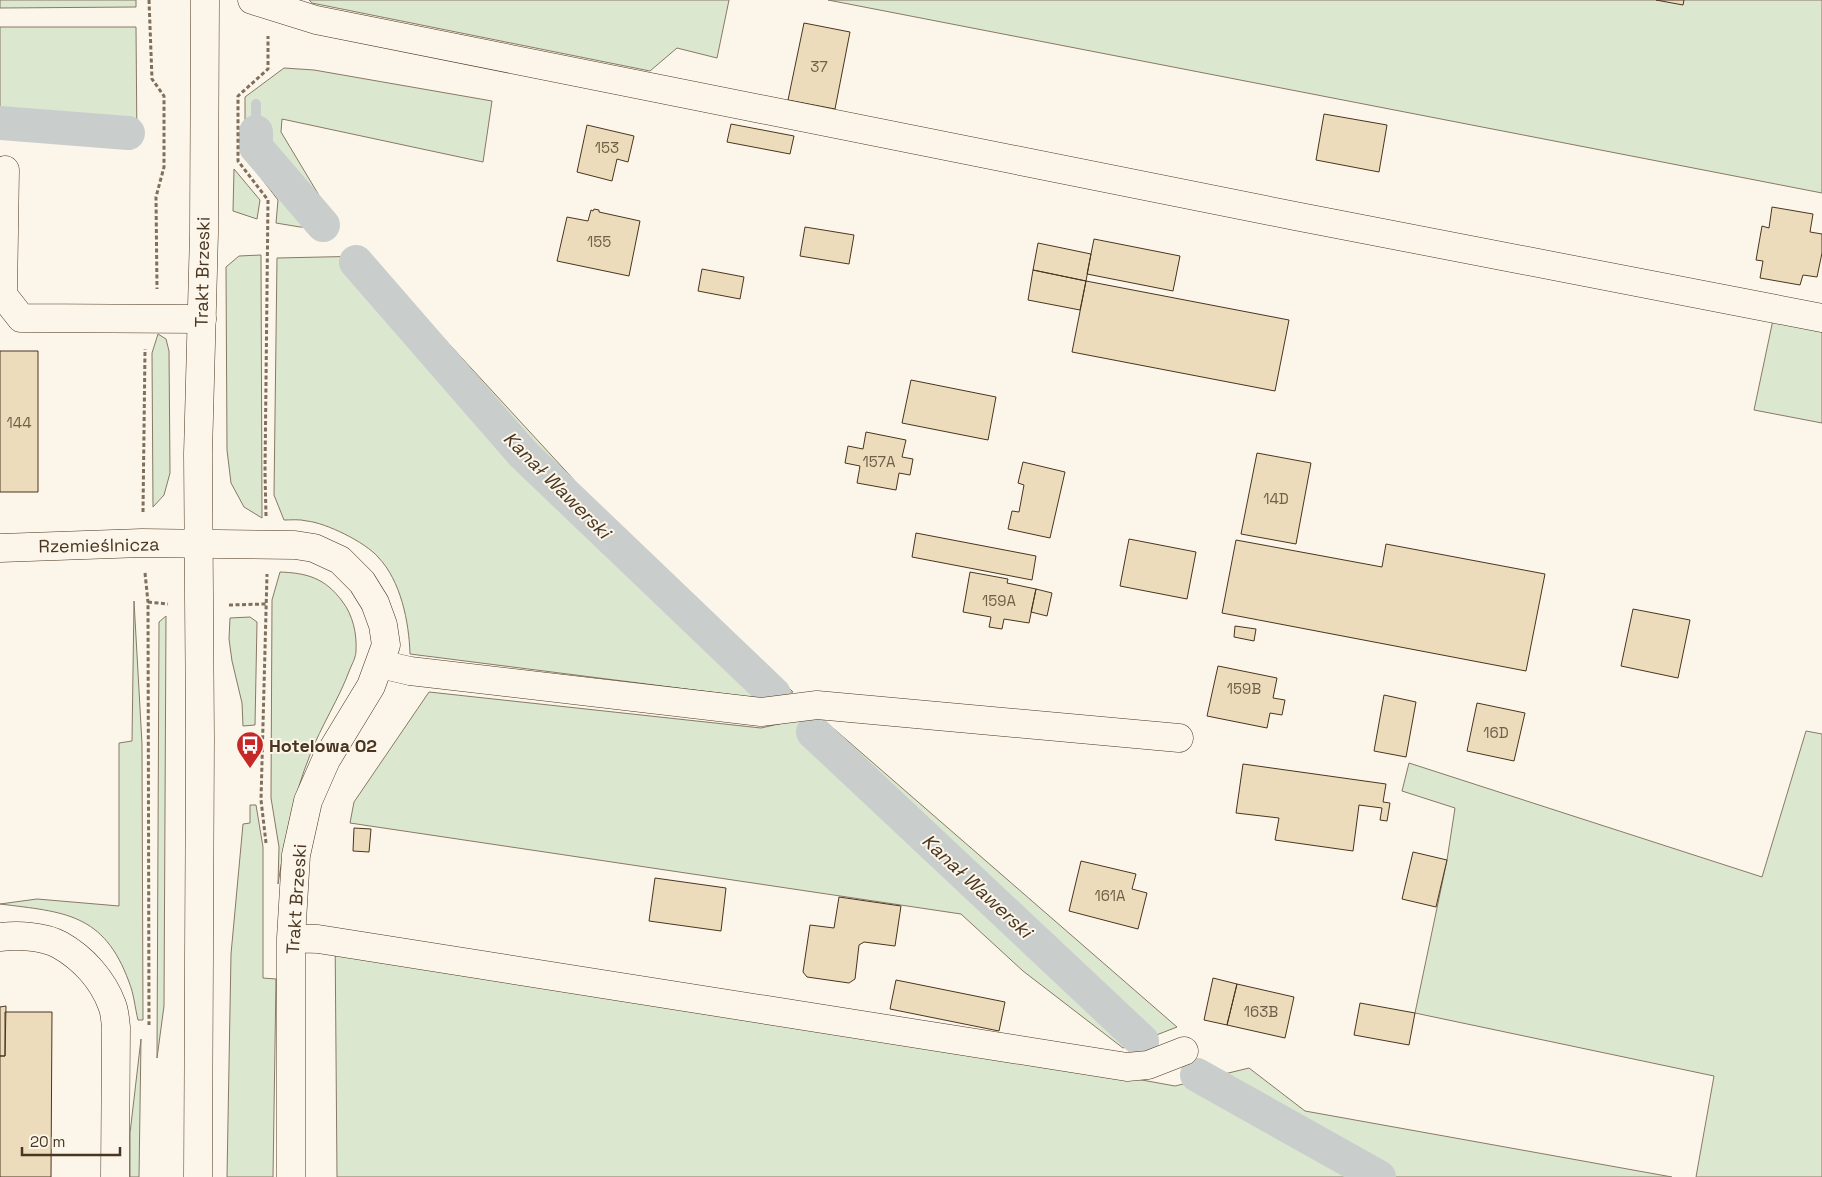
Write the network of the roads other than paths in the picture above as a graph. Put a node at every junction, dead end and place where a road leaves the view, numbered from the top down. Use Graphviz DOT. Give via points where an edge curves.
graph roads {
  1 [pos="205,0"];
  2 [pos="260,3"];
  3 [pos="5,170"];
  4 [pos="1822,318"];
  5 [pos="202,319"];
  6 [pos="198,543"];
  7 [pos="0,548"];
  8 [pos="380,664"];
  9 [pos="1179,738"];
  10 [pos="0,937"];
  11 [pos="291,938"];
  12 [pos="1184,1051"];
  13 [pos="115,1177"];
  14 [pos="198,1177"];
  15 [pos="291,1177"];
  1 -- 5 [label="street, Trakt Brzeski"];
  2 -- 4 [label="street" via="336,24"];
  3 -- 5 [label="street" via="3,295 21,318"];
  5 -- 6 [label="street, Trakt Brzeski"];
  6 -- 7 [label="street, Rzemieślnicza"];
  6 -- 8 [label="street, Trakt Brzeski" via="295,545 314,548 340,560 362,582 375,603 386,645"];
  6 -- 14 [label="street, Trakt Brzeski"];
  8 -- 9 [label="street" via="410,671 761,712 816,704"];
  8 -- 11 [label="street, Trakt Brzeski" via="371,686 326,760 308,801 296,855"];
  10 -- 13 [label="street" via="23,936 59,944 93,972 104,986 113,1006 116,1027"];
  11 -- 12 [label="street" via="318,939 1128,1068 1148,1065"];
  11 -- 15 [label="street, Trakt Brzeski"];
}
